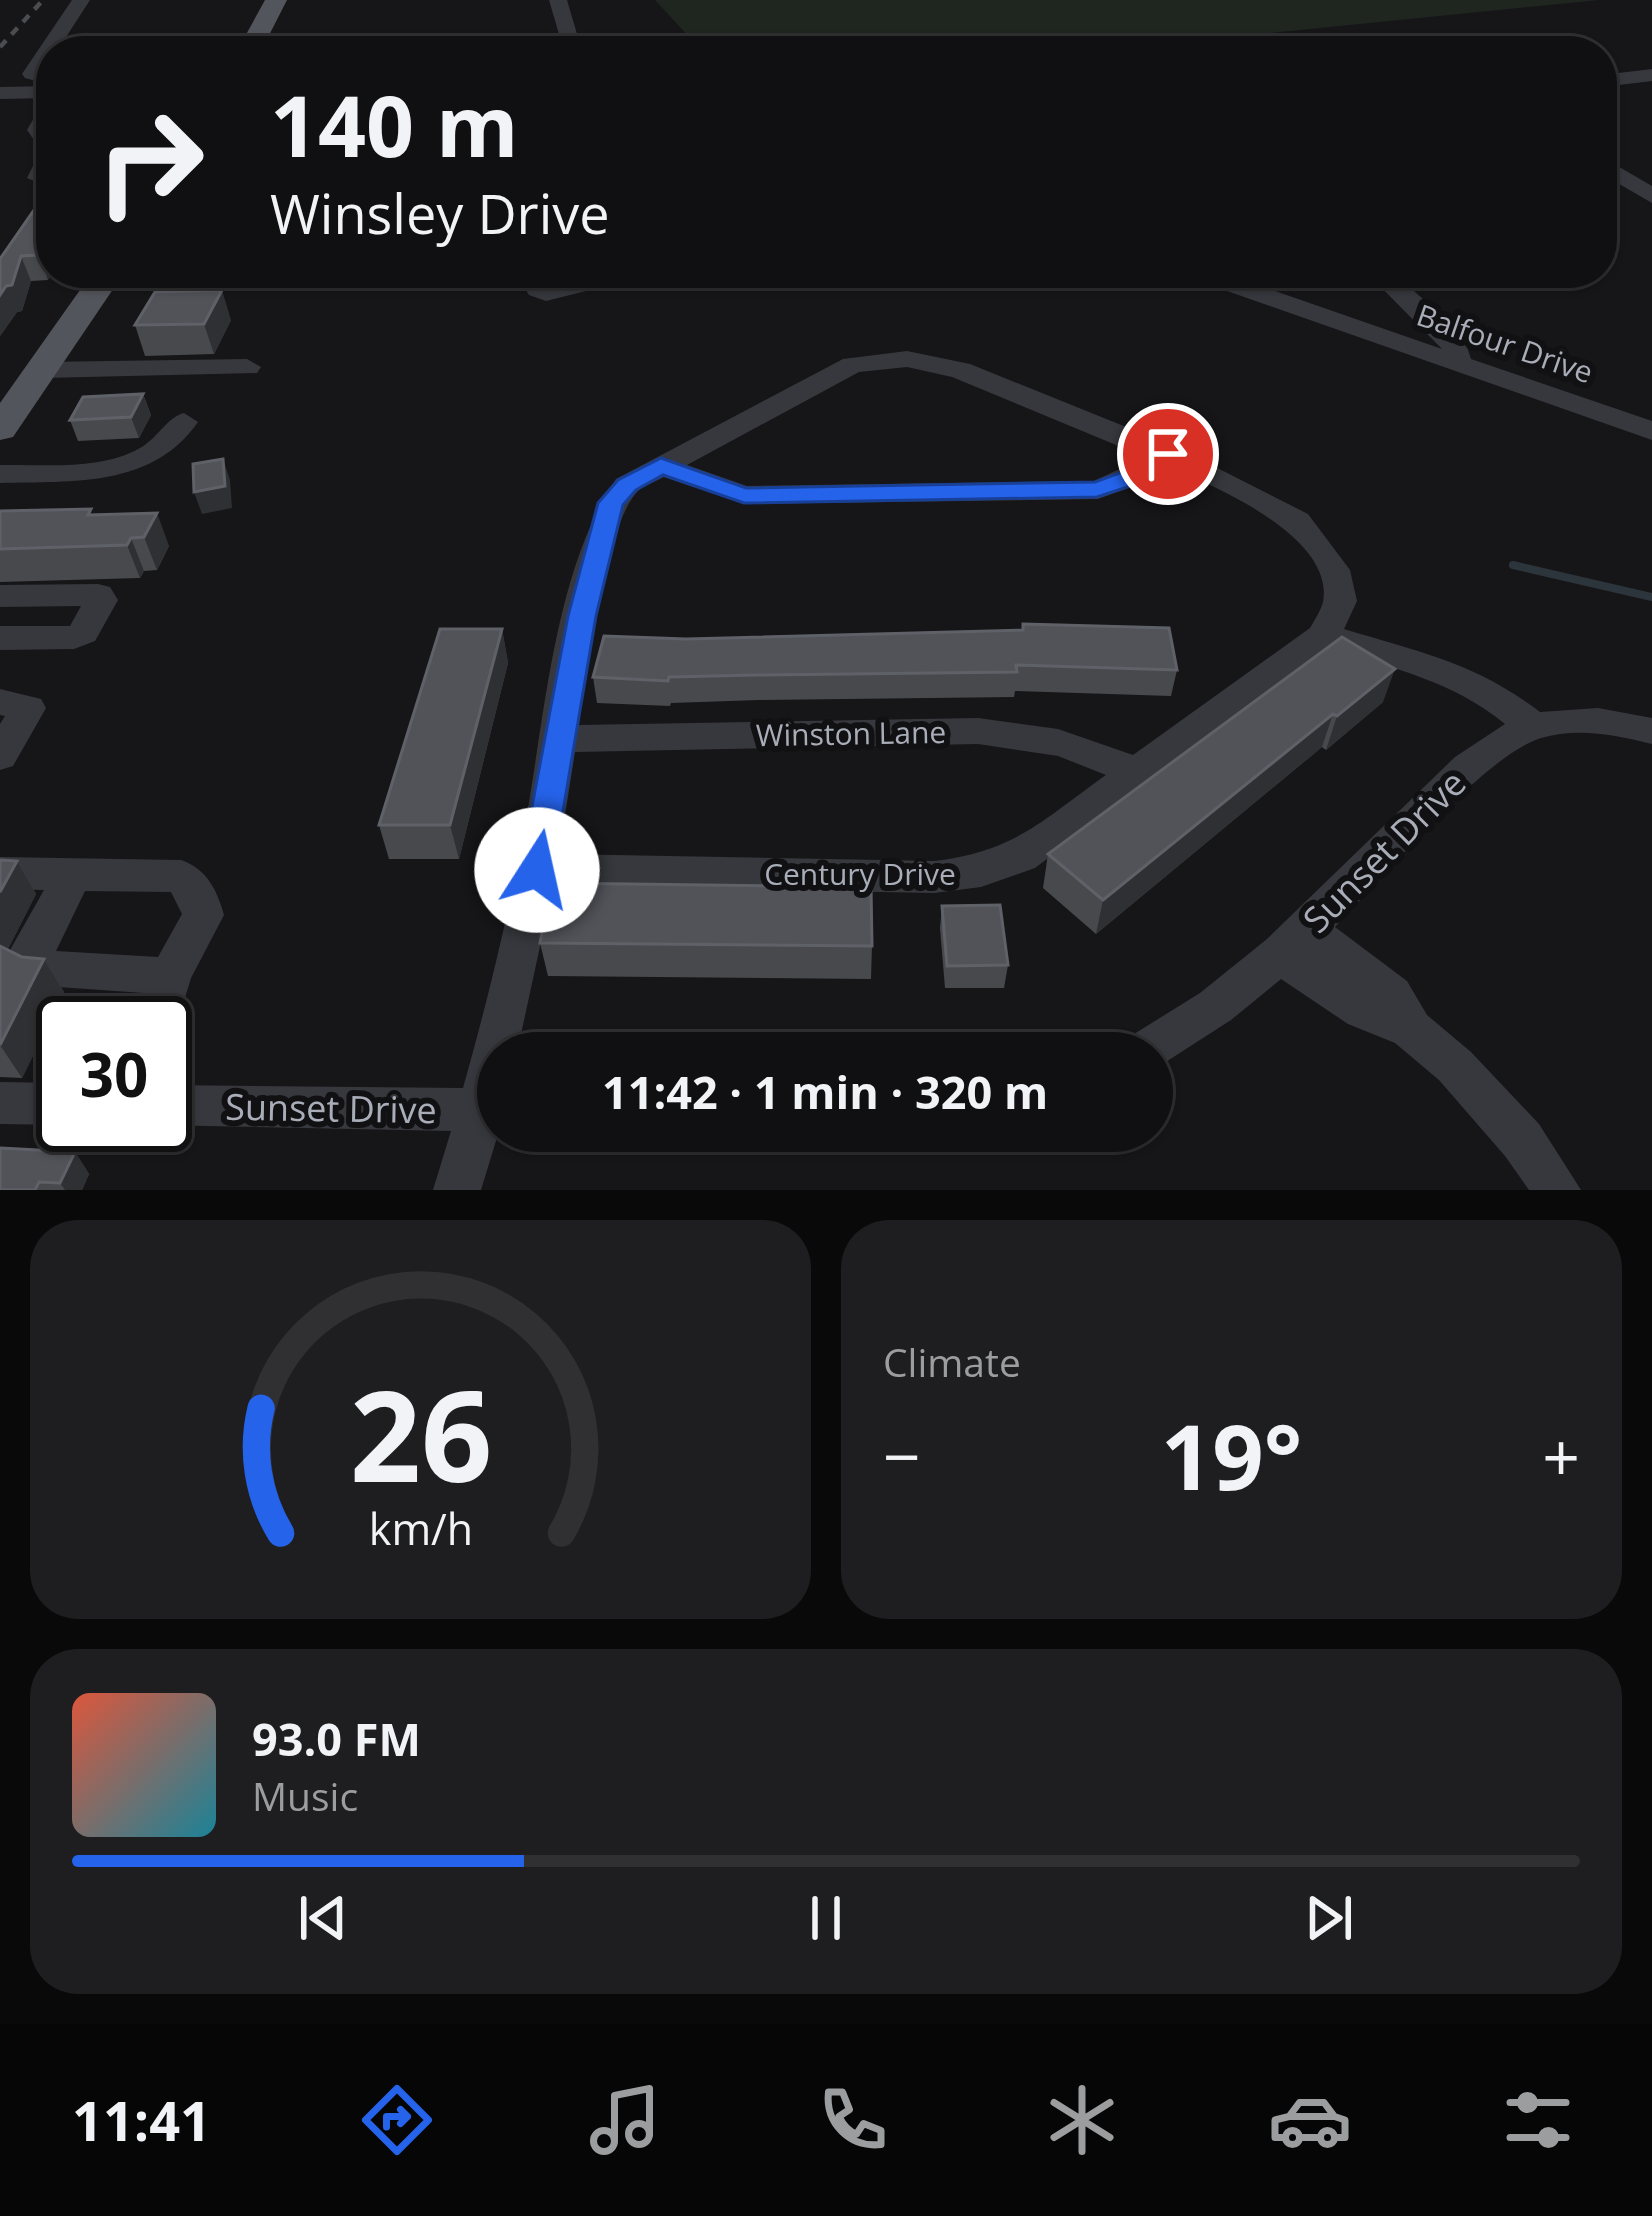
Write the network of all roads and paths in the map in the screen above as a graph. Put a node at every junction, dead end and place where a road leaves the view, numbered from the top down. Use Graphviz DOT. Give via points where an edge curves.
graph roads {
  1 [pos="80,0"];
  2 [pos="276,0"];
  3 [pos="557,0"];
  4 [pos="57,36"];
  5 [pos="257,36"];
  6 [pos="568,36"];
  7 [pos="1652,75"];
  8 [pos="1617,79"];
  9 [pos="36,92"];
  10 [pos="0,93"];
  11 [pos="1617,174"];
  12 [pos="1652,196"];
  13 [pos="97,288"];
  14 [pos="537,288"];
  15 [pos="566,288"];
  16 [pos="1243,288"];
  17 [pos="1396,288"];
  18 [pos="1458,361"];
  19 [pos="247,367"];
  20 [pos="22,387"];
  21 [pos="184,422"];
  22 [pos="0,429"];
  23 [pos="1652,431"];
  24 [pos="1168,454"];
  25 [pos="661,466"];
  26 [pos="0,474"];
  27 [pos="0,596"];
  28 [pos="1324,635"];
  29 [pos="0,638"];
  30 [pos="1534,727"];
  31 [pos="1652,731"];
  32 [pos="561,739"];
  33 [pos="1133,772"];
  34 [pos="537,870"];
  35 [pos="0,873"];
  36 [pos="74,875"];
  37 [pos="1292,942"];
  38 [pos="170,976"];
  39 [pos="164,996"];
  40 [pos="505,1032"];
  41 [pos="1173,1034"];
  42 [pos="0,1102"];
  43 [pos="36,1103"];
  44 [pos="192,1106"];
  45 [pos="477,1110"];
  46 [pos="477,1140"];
  47 [pos="457,1190"];
  48 [pos="1557,1190"];
  1 -- 4 [label="street"];
  2 -- 5 [label="main road"];
  3 -- 6 [label="street"];
  7 -- 8 [label="street"];
  9 -- 10 [label="street"];
  11 -- 12 [label="street"];
  13 -- 20 [label="main road"];
  14 -- 15 [label="street"];
  16 -- 18 [label="street, Balfour Drive"];
  17 -- 18 [label="street" via="1454,341"];
  18 -- 23 [label="street, Balfour Drive"];
  19 -- 20 [label="street"];
  20 -- 22 [label="main road"];
  21 -- 26 [label="street" via="174,440 145,459"];
  24 -- 25 [label="street" via="1119,483 1074,490 744,495"];
  24 -- 25 [label="street" via="960,370 889,359 834,374"];
  24 -- 28 [label="street" via="1274,506 1312,538 1334,570 1340,601"];
  25 -- 32 [label="street" via="611,503"];
  27 -- 29 [label="street" via="101,600 74,637"];
  28 -- 30 [label="street" via="1456,675"];
  28 -- 33 [label="street, Century Drive"];
  30 -- 31 [label="street, Sunset Drive" via="1579,718"];
  30 -- 37 [label="street, Sunset Drive" via="1473,764"];
  32 -- 33 [label="street, Winston Lane" via="978,731 1032,735"];
  32 -- 34 [label="street"];
  33 -- 34 [label="street, Century Drive" via="1021,856 981,871 934,877"];
  34 -- 40 [label="street"];
  35 -- 36 [label="street"];
  36 -- 38 [label="street" via="182,877 203,915"];
  36 -- 38 [label="street" via="31,950 44,968"];
  37 -- 41 [label="street, Sunset Drive"];
  37 -- 48 [label="street" via="1364,1011 1411,1030 1489,1101"];
  38 -- 39 [label="street"];
  42 -- 43 [label="street"];
  44 -- 45 [label="street, Sunset Drive"];
  46 -- 47 [label="street"];
}
